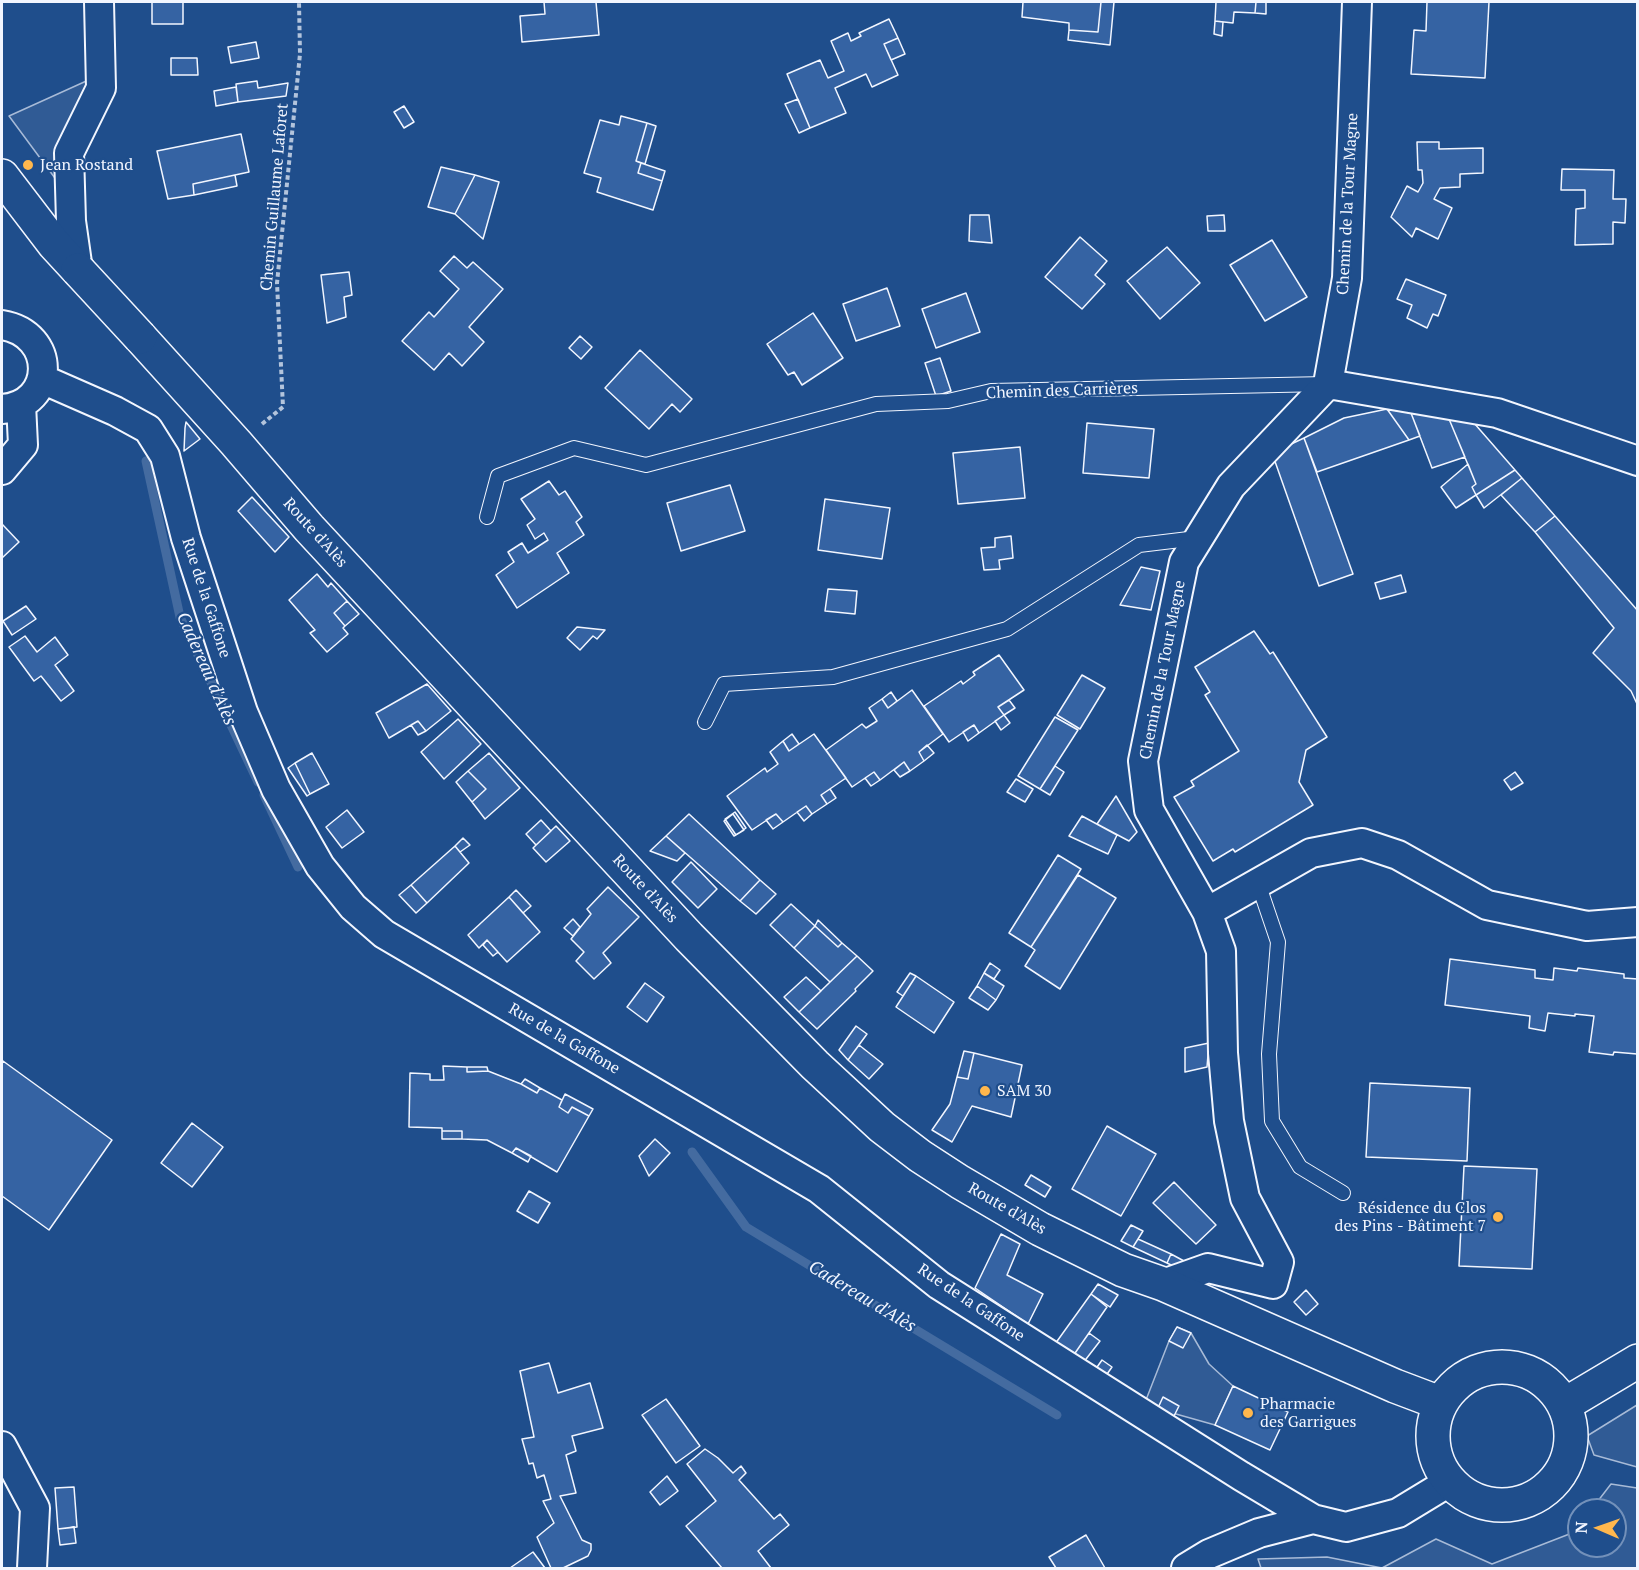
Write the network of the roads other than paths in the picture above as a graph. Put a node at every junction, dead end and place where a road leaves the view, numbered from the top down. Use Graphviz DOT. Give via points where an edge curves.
graph roads {
  1 [pos="99,2"];
  2 [pos="1357,2"];
  3 [pos="2,176"];
  4 [pos="78,270"];
  5 [pos="2,325"];
  6 [pos="42,379"];
  7 [pos="1328,384"];
  8 [pos="11,407"];
  9 [pos="1638,461"];
  10 [pos="2,470"];
  11 [pos="487,517"];
  12 [pos="1200,537"];
  13 [pos="705,722"];
  14 [pos="1258,883"];
  15 [pos="1207,912"];
  16 [pos="1638,922"];
  17 [pos="1342,1193"];
  18 [pos="1163,1284"];
  19 [pos="1638,1361"];
  20 [pos="1440,1403"];
  21 [pos="1564,1405"];
  22 [pos="2,1446"];
  23 [pos="1449,1482"];
  24 [pos="1313,1520"];
  25 [pos="32,1569"];
  26 [pos="1186,1569"];
  1 -- 4 [label="street" via="102,88 69,153 71,221"];
  2 -- 7 [label="street, Chemin de la Tour Magne" via="1347,278"];
  3 -- 4 [label="main road, Route d'Alès"];
  4 -- 18 [label="main road, Route d'Alès, bridge" via="309,528 689,937 856,1104 920,1156 1040,1229 1123,1270"];
  5 -- 6 [label="street" via="25,332 34,342 43,365"];
  6 -- 8 [label="street" via="30,398"];
  6 -- 24 [label="street, Rue de la Gaffone" via="148,429 165,456 189,549 243,712 276,789 320,866 353,907 384,934 819,1189 939,1285"];
  7 -- 9 [label="street, Chemin des Carrières" via="1497,413"];
  7 -- 11 [label="lane, Chemin des Carrières" via="991,391 948,401 876,404 646,465 574,448 498,476"];
  7 -- 12 [label="street, Chemin de la Tour Magne" via="1232,486"];
  8 -- 10 [label="street" via="24,446"];
  12 -- 13 [label="lane" via="1139,546 1007,628 833,677 724,684"];
  12 -- 15 [label="street, Chemin de la Tour Magne" via="1184,562 1143,761 1149,810"];
  14 -- 15 [label="street"];
  14 -- 16 [label="street" via="1311,853 1362,843 1398,855 1487,905 1587,926"];
  14 -- 17 [label="lane" via="1278,942 1269,1053 1272,1121 1300,1167"];
  15 -- 18 [label="street, Chemin de la Tour Magne" via="1221,951 1229,1121 1245,1198 1279,1262 1273,1284 1208,1268"];
  18 -- 20 [label="main road, Route d'Alès"];
  19 -- 21 [label="main road"];
  20 -- 21 [label="main road" via="1453,1386 1492,1367 1534,1374 1551,1387"];
  20 -- 23 [label="main road" via="1433,1423 1432,1444 1437,1464"];
  21 -- 23 [label="main road" via="1571,1445 1566,1464 1555,1482 1540,1495 1519,1504 1497,1506 1479,1503"];
  22 -- 25 [label="street" via="35,1508"];
  23 -- 24 [label="street" via="1398,1513 1346,1527"];
  24 -- 26 [label="street" via="1259,1533 1209,1554"];
}
